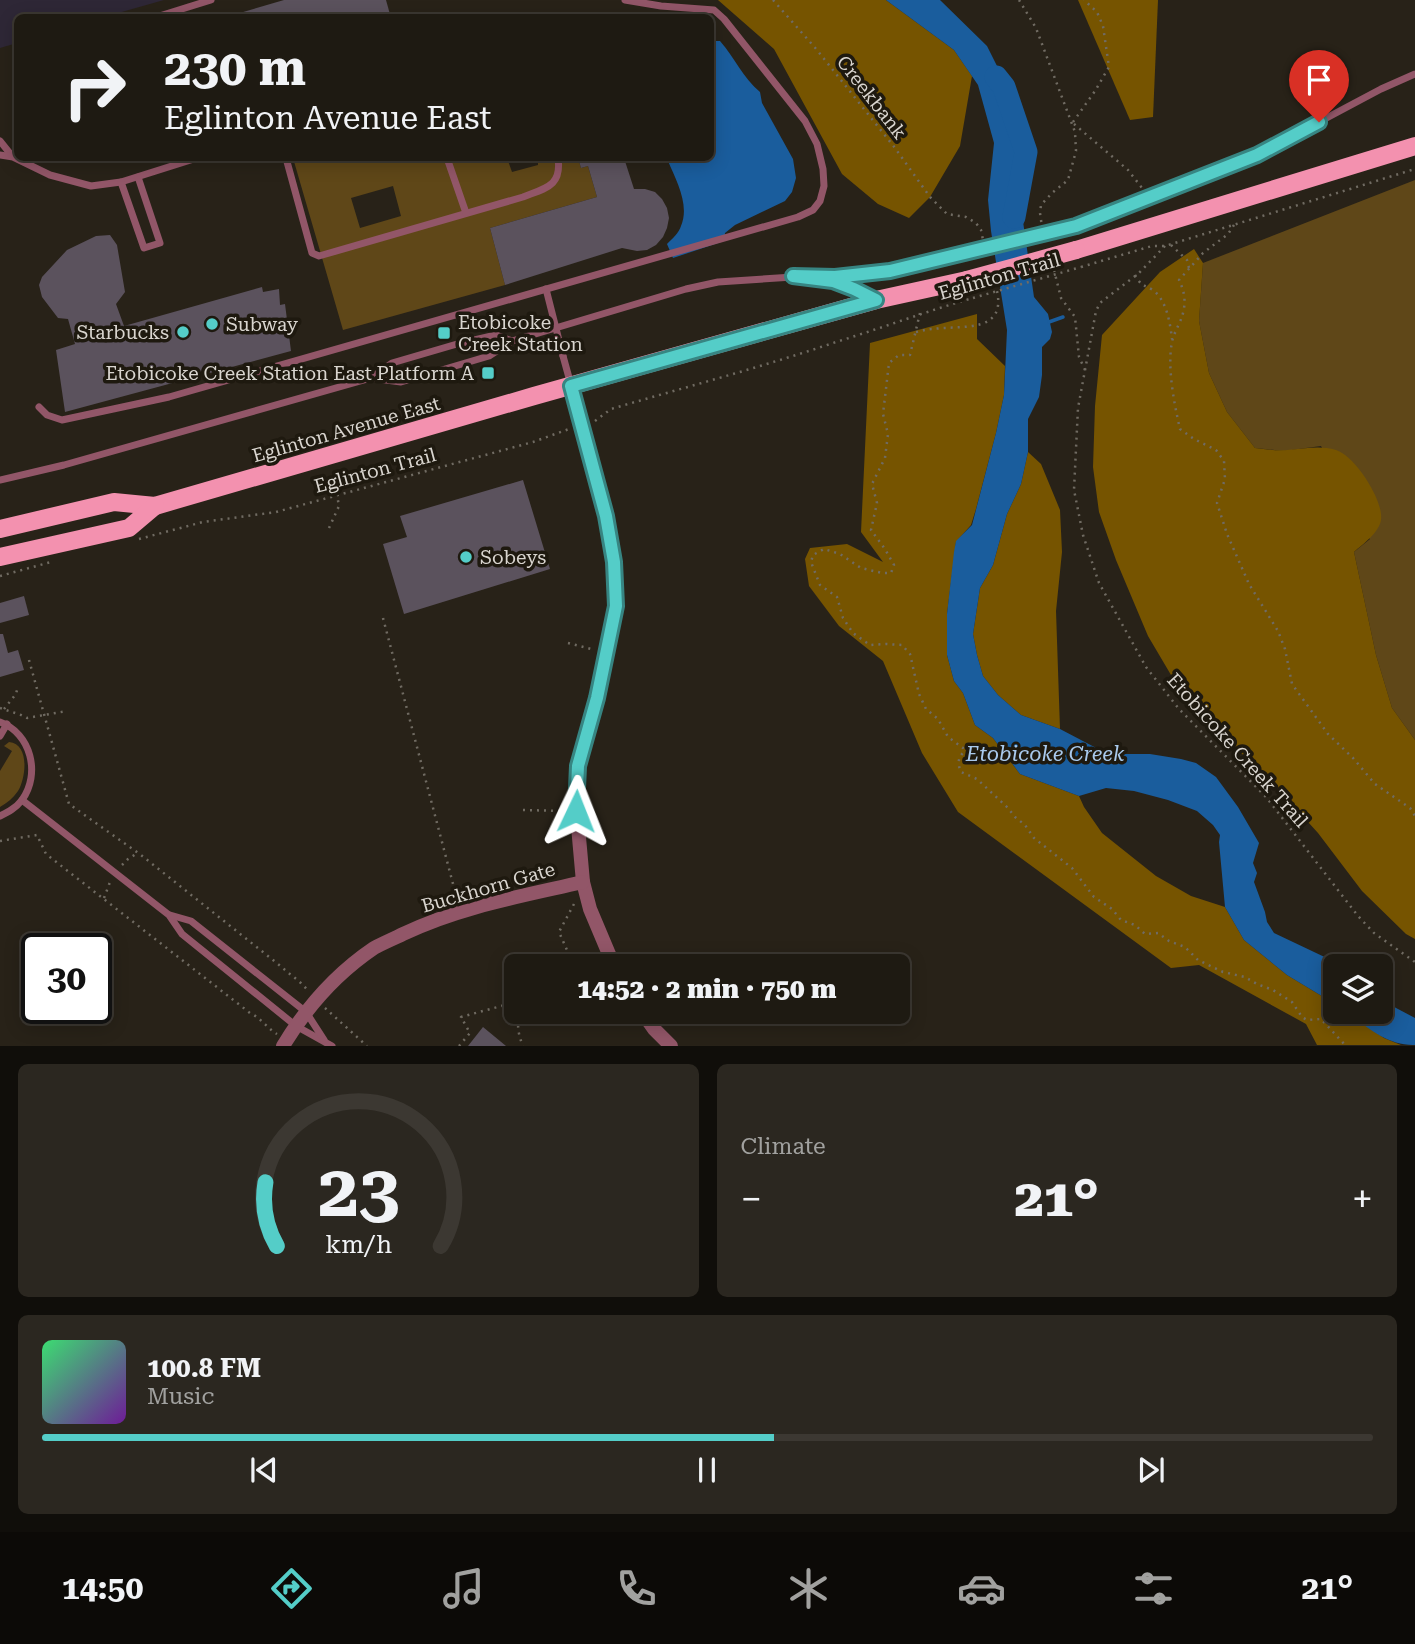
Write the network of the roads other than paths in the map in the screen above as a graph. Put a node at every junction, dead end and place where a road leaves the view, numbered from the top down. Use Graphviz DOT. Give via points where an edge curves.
graph roads {
  1 [pos="211,0"];
  2 [pos="625,0"];
  3 [pos="166,14"];
  4 [pos="1415,74"];
  5 [pos="0,141"];
  6 [pos="1415,146"];
  7 [pos="0,155"];
  8 [pos="13,157"];
  9 [pos="26,161"];
  10 [pos="188,161"];
  11 [pos="287,161"];
  12 [pos="448,161"];
  13 [pos="558,161"];
  14 [pos="138,177"];
  15 [pos="121,182"];
  16 [pos="148,207"];
  17 [pos="131,213"];
  18 [pos="466,213"];
  19 [pos="793,276"];
  20 [pos="546,289"];
  21 [pos="876,300"];
  22 [pos="512,341"];
  23 [pos="371,378"];
  24 [pos="571,386"];
  25 [pos="39,407"];
  26 [pos="0,480"];
  27 [pos="155,506"];
  28 [pos="0,529"];
  29 [pos="0,557"];
  30 [pos="4,723"];
  31 [pos="0,736"];
  32 [pos="22,800"];
  33 [pos="0,816"];
  34 [pos="583,881"];
  35 [pos="169,915"];
  36 [pos="609,954"];
  37 [pos="306,1012"];
  38 [pos="650,1024"];
  39 [pos="296,1026"];
  40 [pos="284,1043"];
  41 [pos="328,1043"];
  42 [pos="671,1045"];
  1 -- 3 [label="lane"];
  2 -- 20 [label="lane" via="714,10 724,19 805,121 823,169 820,201 813,211 798,217"];
  4 -- 19 [label="lane, bridge" via="1257,155 1076,226 890,271"];
  5 -- 8 [label="lane"];
  6 -- 21 [label="main road, Eglinton Avenue East, bridge" via="1078,258"];
  7 -- 8 [label="lane"];
  9 -- 15 [label="lane" via="51,175 91,186"];
  10 -- 14 [label="lane"];
  11 -- 18 [label="lane" via="312,253 319,256"];
  12 -- 18 [label="lane"];
  13 -- 18 [label="lane" via="560,171 548,188"];
  14 -- 15 [label="lane"];
  14 -- 16 [label="lane"];
  15 -- 17 [label="lane"];
  16 -- 17 [label="lane"];
  16 -- 17 [label="lane" via="160,243 144,248"];
  19 -- 21 [label="lane" via="833,281"];
  19 -- 22 [label="lane" via="686,289"];
  20 -- 24 [label="lane, bridge"];
  20 -- 25 [label="lane" via="169,397 62,419"];
  21 -- 24 [label="main road, Eglinton Avenue East"];
  22 -- 23 [label="lane" via="489,356 401,382"];
  22 -- 23 [label="lane" via="496,335 457,344 392,363"];
  23 -- 26 [label="lane"];
  24 -- 27 [label="main road, Eglinton Avenue East"];
  24 -- 34 [label="street" via="606,516 616,606 578,766 576,811"];
  27 -- 28 [label="main road, Eglinton Avenue East" via="114,502"];
  27 -- 29 [label="main road, Eglinton Avenue East" via="129,528"];
  30 -- 31 [label="lane"];
  30 -- 32 [label="lane" via="29,751 30,784"];
  32 -- 33 [label="lane"];
  32 -- 35 [label="lane"];
  34 -- 36 [label="street"];
  34 -- 37 [label="street, Buckhorn Gate" via="421,925 375,947 341,974"];
  35 -- 37 [label="lane" via="191,921"];
  35 -- 39 [label="lane" via="182,934"];
  37 -- 39 [label="street, Buckhorn Gate"];
  37 -- 41 [label="lane"];
  38 -- 42 [label="street"];
  39 -- 40 [label="street, Buckhorn Gate"];
  39 -- 41 [label="lane"];
}
